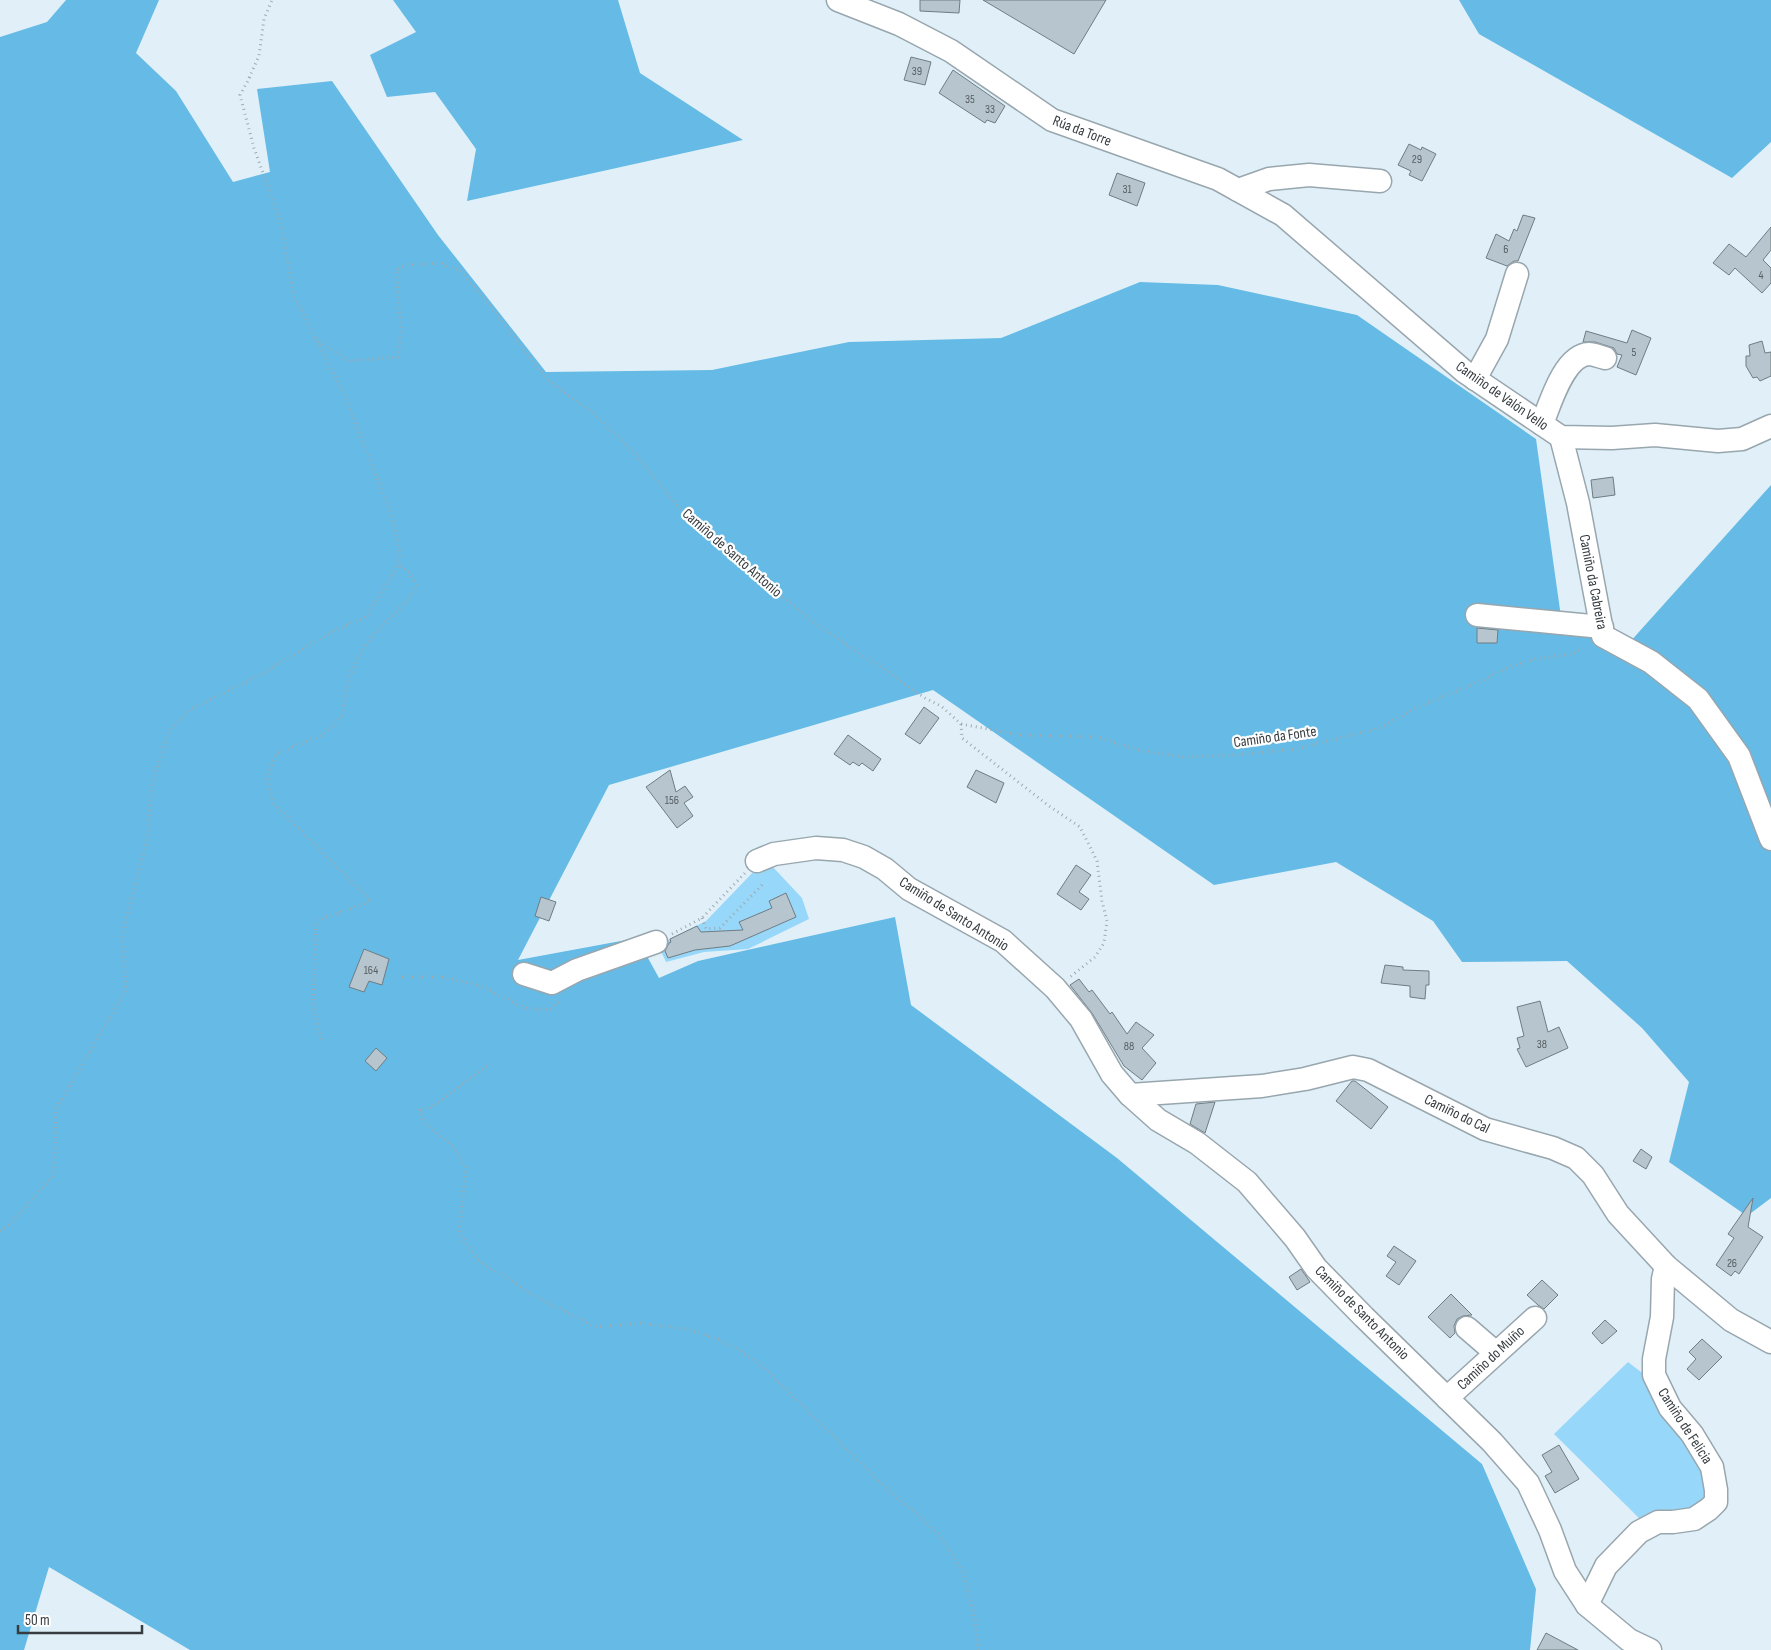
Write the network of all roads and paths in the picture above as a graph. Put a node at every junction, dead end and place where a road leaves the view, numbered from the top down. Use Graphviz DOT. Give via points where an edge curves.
graph roads {
  1 [pos="272,0"];
  2 [pos="838,0"];
  3 [pos="250,77"];
  4 [pos="245,85"];
  5 [pos="1380,181"];
  6 [pos="1238,190"];
  7 [pos="1283,215"];
  8 [pos="1516,274"];
  9 [pos="315,338"];
  10 [pos="1605,358"];
  11 [pos="1475,379"];
  12 [pos="1542,424"];
  13 [pos="1771,426"];
  14 [pos="1562,437"];
  15 [pos="398,565"];
  16 [pos="1476,615"];
  17 [pos="1602,632"];
  18 [pos="961,724"];
  19 [pos="1771,839"];
  20 [pos="757,860"];
  21 [pos="763,884"];
  22 [pos="656,942"];
  23 [pos="524,974"];
  24 [pos="1055,988"];
  25 [pos="322,1042"];
  26 [pos="487,1066"];
  27 [pos="1130,1095"];
  28 [pos="0,1230"];
  29 [pos="1666,1266"];
  30 [pos="1535,1318"];
  31 [pos="1467,1328"];
  32 [pos="1771,1342"];
  33 [pos="1496,1353"];
  34 [pos="1447,1398"];
  35 [pos="1587,1605"];
  36 [pos="978,1650"];
  37 [pos="1650,1650"];
  1 -- 4 [label="path" via="264,19 259,56"];
  2 -- 6 [label="street, Rúa da Torre" via="899,24 951,51 1052,120 1218,179"];
  3 -- 4 [label="path"];
  4 -- 9 [label="path" via="240,95 254,148 280,220 294,296"];
  5 -- 6 [label="street" via="1309,175 1269,180"];
  6 -- 7 [label="street, Rúa da Torre"];
  7 -- 11 [label="street, Camiño de Valón Vello"];
  8 -- 11 [label="street" via="1497,339"];
  9 -- 15 [label="path" via="345,396 392,516 400,553"];
  9 -- 18 [label="path, Camiño de Santo Antonio" via="347,361 398,357 400,329 396,270 407,264 441,263 460,271 540,372 609,428 681,510 814,624 941,706"];
  10 -- 12 [label="street" via="1589,354 1572,361"];
  11 -- 12 [label="street, Camiño de Valón Vello"];
  12 -- 14 [label="street, Camiño de Valón Vello"];
  13 -- 14 [label="street, Camiño de Valón Vello" via="1742,439 1718,441 1655,435"];
  14 -- 17 [label="street, Camiño da Cabreira"];
  15 -- 25 [label="path" via="418,586 409,601 375,633 354,664 344,693 342,717 322,735 276,754 267,777 273,803 370,901 316,921 313,1006"];
  15 -- 28 [label="path" via="366,617 331,632 258,676 191,709 169,731 151,786 148,836 122,934 126,990 56,1109 54,1175"];
  16 -- 17 [label="street"];
  17 -- 18 [label="path, Camiño da Fonte" via="1600,641 1572,654 1512,666 1424,704 1379,728 1296,749 1184,757 1138,750 1098,737 1020,735"];
  17 -- 19 [label="street, Camiño da Cabreira" via="1651,662 1698,699 1739,756"];
  18 -- 24 [label="path, Camiño de Santo Antonio" via="962,738 1080,827 1097,861 1107,921 1104,943 1095,957"];
  20 -- 21 [label="path" via="702,918 706,929 720,928"];
  20 -- 24 [label="street, Camiño de Santo Antonio" via="816,848 843,850 864,857 909,889 1004,941"];
  22 -- 23 [label="street" via="577,970 552,983"];
  24 -- 27 [label="street, Camiño de Santo Antonio" via="1081,1019 1112,1074"];
  26 -- 36 [label="path" via="432,1107 420,1110 425,1123 454,1147 466,1168 459,1233 478,1260 540,1299 596,1327 640,1323 686,1329 721,1340 758,1362 887,1489 938,1533 963,1572 975,1619"];
  27 -- 29 [label="street, Camiño do Cal" via="1262,1086 1354,1067 1368,1070 1485,1130 1554,1148 1576,1158 1593,1175 1618,1214"];
  27 -- 34 [label="street, Camiño de Santo Antonio" via="1158,1120 1197,1143 1247,1182 1316,1268"];
  29 -- 32 [label="street, Camiño do Cal" via="1732,1320"];
  29 -- 35 [label="street, Camiño de Felicia" via="1654,1375 1670,1408 1692,1434 1712,1467 1716,1502 1694,1519 1658,1522 1639,1532 1606,1566"];
  30 -- 33 [label="street, Camiño do Muíño"];
  31 -- 33 [label="street"];
  33 -- 34 [label="street, Camiño do Muíño"];
  34 -- 35 [label="street, Camiño de Santo Antonio" via="1528,1483 1565,1571"];
  35 -- 37 [label="street, Camiño de Santo Antonio" via="1629,1640"];
}
